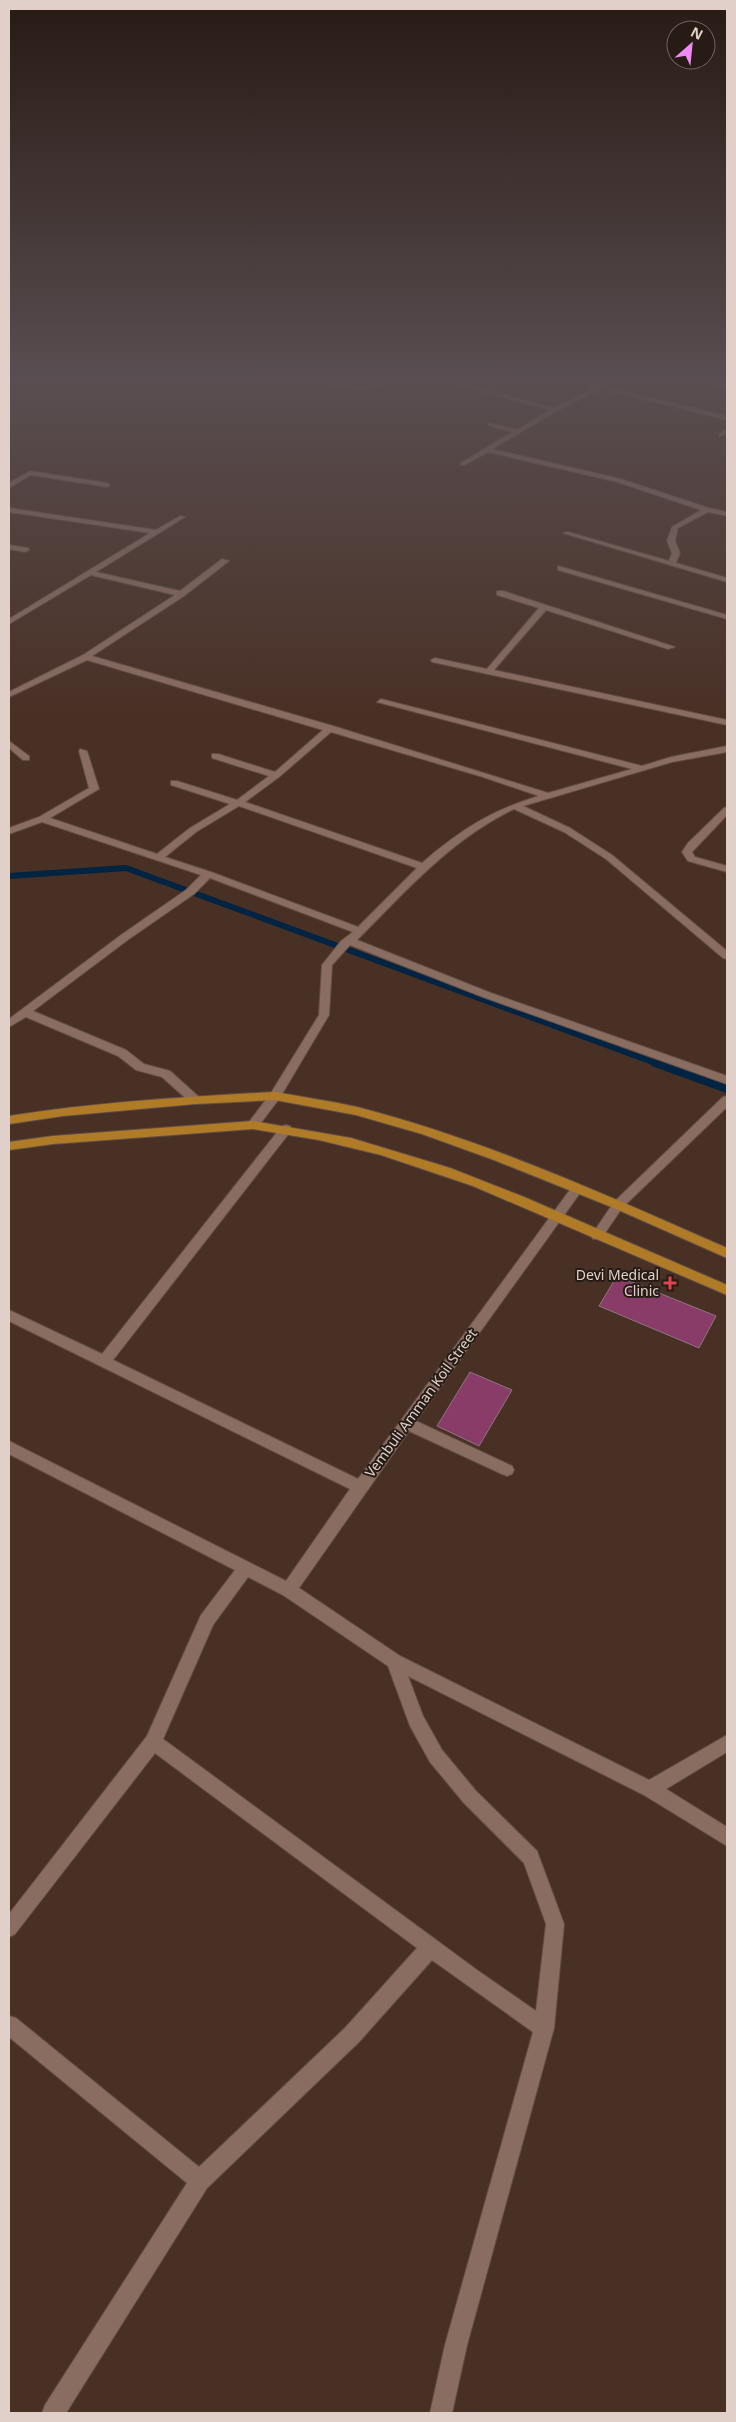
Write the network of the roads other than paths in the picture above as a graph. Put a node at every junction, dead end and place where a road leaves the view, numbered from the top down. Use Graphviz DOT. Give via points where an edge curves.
graph roads {
  1 [pos="643,488"];
  2 [pos="9,510"];
  3 [pos="707,510"];
  4 [pos="727,514"];
  5 [pos="182,517"];
  6 [pos="155,532"];
  7 [pos="566,533"];
  8 [pos="9,547"];
  9 [pos="24,550"];
  10 [pos="225,561"];
  11 [pos="672,563"];
  12 [pos="561,568"];
  13 [pos="90,573"];
  14 [pos="727,580"];
  15 [pos="500,593"];
  16 [pos="182,594"];
  17 [pos="544,607"];
  18 [pos="727,617"];
  19 [pos="9,622"];
  20 [pos="670,646"];
  21 [pos="86,657"];
  22 [pos="435,660"];
  23 [pos="489,671"];
  24 [pos="9,695"];
  25 [pos="381,702"];
  26 [pos="727,724"];
  27 [pos="330,728"];
  28 [pos="9,744"];
  29 [pos="727,749"];
  30 [pos="83,752"];
  31 [pos="215,756"];
  32 [pos="26,758"];
  33 [pos="640,768"];
  34 [pos="276,775"];
  35 [pos="174,783"];
  36 [pos="548,796"];
  37 [pos="238,803"];
  38 [pos="514,806"];
  39 [pos="727,810"];
  40 [pos="42,819"];
  41 [pos="9,831"];
  42 [pos="158,858"];
  43 [pos="423,868"];
  44 [pos="727,869"];
  45 [pos="208,874"];
  46 [pos="360,931"];
  47 [pos="350,941"];
  48 [pos="727,956"];
  49 [pos="25,1012"];
  50 [pos="9,1024"];
  51 [pos="727,1080"];
  52 [pos="275,1096"];
  53 [pos="195,1100"];
  54 [pos="727,1100"];
  55 [pos="9,1120"];
  56 [pos="253,1125"];
  57 [pos="286,1129"];
  58 [pos="9,1146"];
  59 [pos="576,1190"];
  60 [pos="618,1205"];
  61 [pos="556,1217"];
  62 [pos="597,1236"];
  63 [pos="727,1253"];
  64 [pos="727,1290"];
  65 [pos="9,1315"];
  66 [pos="104,1360"];
  67 [pos="406,1424"];
  68 [pos="9,1447"];
  69 [pos="507,1470"];
  70 [pos="360,1487"];
  71 [pos="246,1568"];
  72 [pos="289,1590"];
  73 [pos="394,1661"];
  74 [pos="153,1742"];
  75 [pos="727,1743"];
  76 [pos="650,1789"];
  77 [pos="727,1836"];
  78 [pos="9,1928"];
  79 [pos="431,1946"];
  80 [pos="9,2026"];
  81 [pos="544,2028"];
  82 [pos="200,2180"];
  83 [pos="53,2413"];
  84 [pos="441,2413"];
  1 -- 3 [label="street"];
  2 -- 6 [label="street"];
  3 -- 4 [label="street"];
  3 -- 11 [label="street" via="675,527 671,541 676,553"];
  5 -- 6 [label="street"];
  6 -- 13 [label="street"];
  7 -- 11 [label="street"];
  8 -- 9 [label="street"];
  10 -- 16 [label="street"];
  11 -- 14 [label="street"];
  12 -- 18 [label="street"];
  13 -- 16 [label="street"];
  13 -- 19 [label="street"];
  15 -- 17 [label="street"];
  16 -- 21 [label="street"];
  17 -- 20 [label="street"];
  17 -- 23 [label="street"];
  21 -- 24 [label="street"];
  21 -- 27 [label="street"];
  22 -- 23 [label="street"];
  23 -- 26 [label="street"];
  25 -- 33 [label="street"];
  27 -- 34 [label="street"];
  27 -- 36 [label="street"];
  28 -- 32 [label="street"];
  29 -- 33 [label="street"];
  30 -- 40 [label="street" via="94,789"];
  31 -- 34 [label="street"];
  33 -- 36 [label="street"];
  34 -- 37 [label="street"];
  35 -- 37 [label="street"];
  36 -- 38 [label="street"];
  37 -- 42 [label="street" via="193,830"];
  37 -- 43 [label="street"];
  38 -- 43 [label="street" via="464,832"];
  38 -- 48 [label="street" via="567,830 609,857"];
  39 -- 44 [label="street" via="687,852 691,859"];
  40 -- 41 [label="street"];
  40 -- 42 [label="street"];
  42 -- 45 [label="street"];
  43 -- 46 [label="street"];
  45 -- 46 [label="street"];
  45 -- 49 [label="street" via="190,892 125,936"];
  46 -- 47 [label="street"];
  47 -- 51 [label="street" via="487,995"];
  47 -- 52 [label="street" via="344,943 327,965 324,1015"];
  49 -- 50 [label="street"];
  49 -- 53 [label="street" via="122,1053 140,1067 166,1074"];
  52 -- 53 [label="main road"];
  52 -- 56 [label="street"];
  52 -- 59 [label="main road" via="356,1111 426,1131"];
  53 -- 55 [label="main road"];
  54 -- 60 [label="street"];
  56 -- 57 [label="main road"];
  56 -- 58 [label="main road"];
  57 -- 61 [label="main road" via="352,1142 425,1164"];
  57 -- 66 [label="street"];
  59 -- 60 [label="main road"];
  59 -- 61 [label="street, Vembuli Amman Koil Street"];
  60 -- 62 [label="street"];
  60 -- 63 [label="main road"];
  61 -- 62 [label="main road"];
  61 -- 67 [label="street, Vembuli Amman Koil Street"];
  62 -- 64 [label="main road"];
  65 -- 66 [label="street"];
  66 -- 70 [label="street"];
  67 -- 69 [label="street"];
  67 -- 70 [label="street, Vembuli Amman Koil Street"];
  68 -- 71 [label="street"];
  70 -- 72 [label="street, Vembuli Amman Koil Street"];
  71 -- 72 [label="street"];
  71 -- 74 [label="street" via="207,1620"];
  72 -- 73 [label="street"];
  73 -- 76 [label="street"];
  73 -- 81 [label="street" via="416,1720 436,1756 470,1797 531,1857 555,1924"];
  74 -- 78 [label="street"];
  74 -- 79 [label="street"];
  75 -- 76 [label="street"];
  76 -- 77 [label="street"];
  79 -- 81 [label="street"];
  79 -- 82 [label="street" via="352,2035"];
  80 -- 82 [label="street"];
  81 -- 84 [label="street" via="456,2345"];
  82 -- 83 [label="street"];
}
